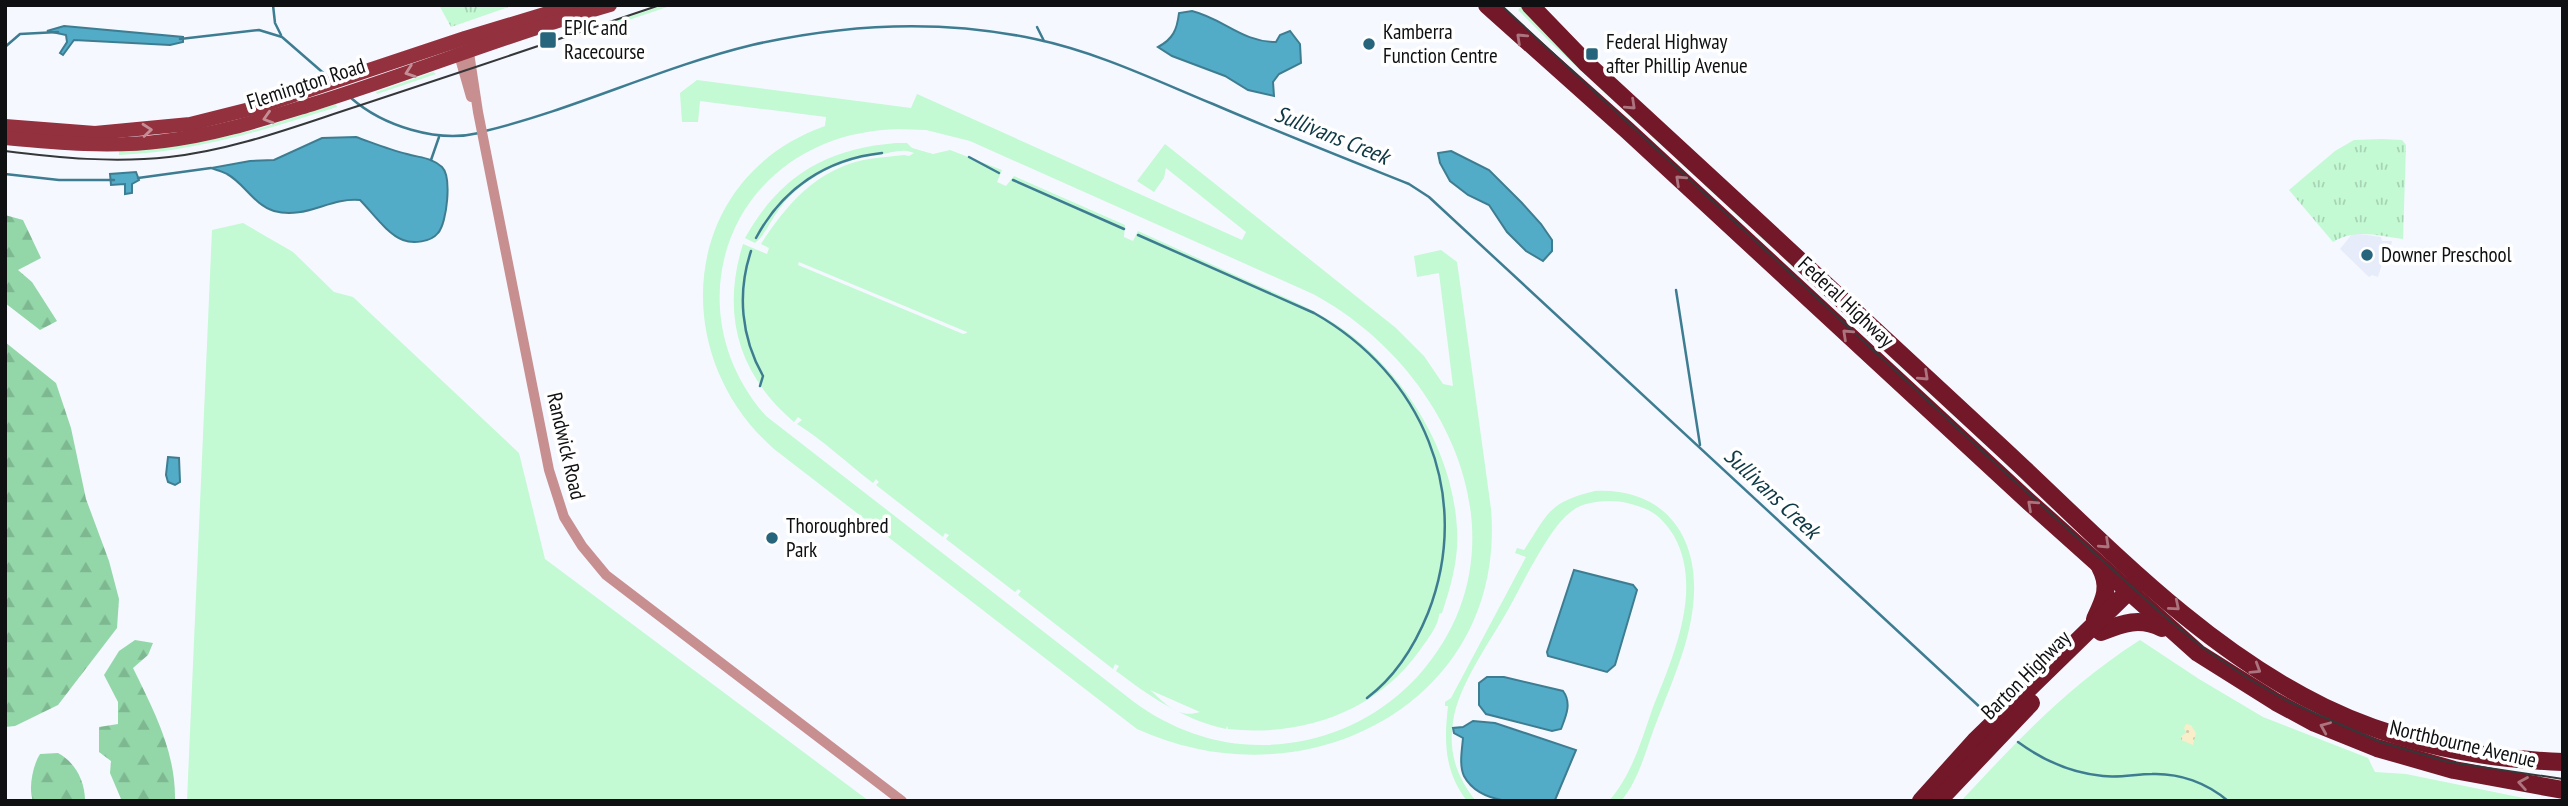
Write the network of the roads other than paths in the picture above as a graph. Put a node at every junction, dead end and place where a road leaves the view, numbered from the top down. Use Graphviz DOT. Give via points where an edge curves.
graph roads {
  1 [pos="574,5"];
  2 [pos="610,5"];
  3 [pos="1531,6"];
  4 [pos="1493,8"];
  5 [pos="462,46"];
  6 [pos="5,127"];
  7 [pos="5,138"];
  8 [pos="2100,567"];
  9 [pos="2146,581"];
  10 [pos="2132,595"];
  11 [pos="2097,629"];
  12 [pos="2174,634"];
  13 [pos="2563,762"];
  14 [pos="2563,790"];
  15 [pos="902,801"];
  16 [pos="1920,801"];
  17 [pos="1938,801"];
  1 -- 5 [label="main road, Flemington Road"];
  2 -- 5 [label="main road, Flemington Road"];
  3 -- 9 [label="highway, Federal Highway, one-way" via="1587,64"];
  8 -- 4 [label="highway, Federal Highway, one-way"];
  6 -- 5 [label="main road, Flemington Road, one-way" via="95,133 162,128 226,116"];
  5 -- 7 [label="main road, Flemington Road, one-way" via="360,89 235,128 164,141 97,144"];
  5 -- 15 [label="street, Randwick Road" via="549,470 570,527 606,575"];
  8 -- 10 [label="highway, Federal Highway"];
  8 -- 11 [label="highway" via="2107,592"];
  9 -- 10 [label="highway, Barton Highway"];
  9 -- 13 [label="highway, Northbourne Avenue, one-way" via="2255,669 2346,717 2450,750"];
  10 -- 11 [label="highway, Barton Highway"];
  10 -- 12 [label="highway, Federal Highway"];
  11 -- 12 [label="highway" via="2143,621"];
  11 -- 16 [label="highway, Barton Highway" via="1975,741"];
  11 -- 17 [label="highway, Barton Highway"];
  14 -- 12 [label="highway, Northbourne Avenue, one-way" via="2425,763 2340,733 2276,702"];
}
